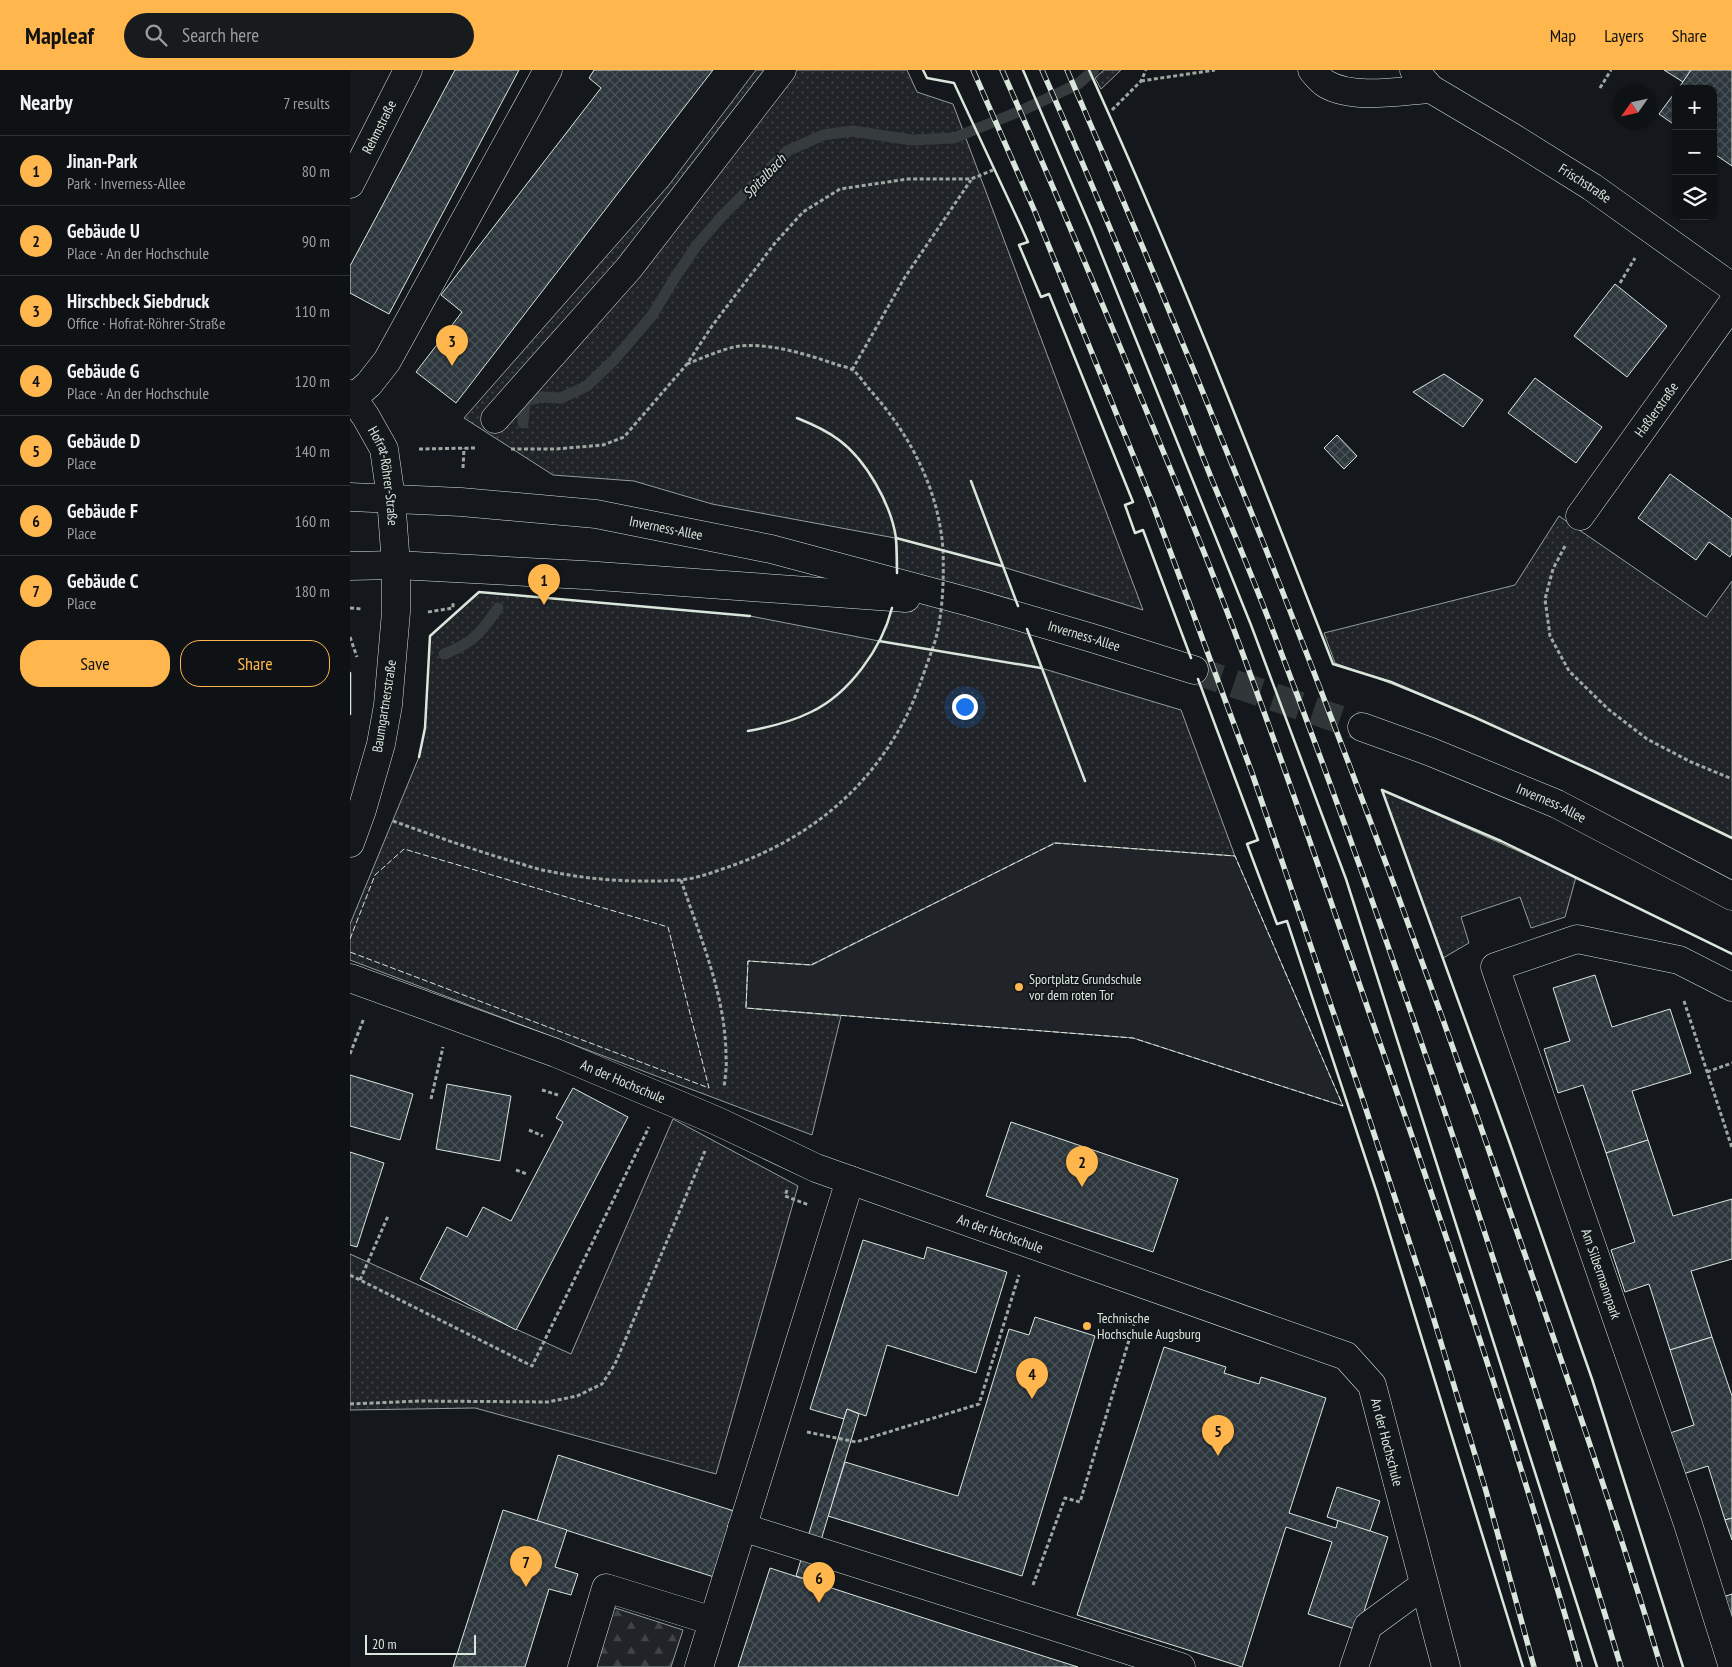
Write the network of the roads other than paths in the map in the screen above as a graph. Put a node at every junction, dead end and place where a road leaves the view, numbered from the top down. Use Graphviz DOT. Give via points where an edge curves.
graph roads {
  1 [pos="408,70"];
  2 [pos="548,70"];
  3 [pos="782,70"];
  4 [pos="1312,70"];
  5 [pos="1422,80"];
  6 [pos="350,184"];
  7 [pos="1732,287"];
  8 [pos="1732,304"];
  9 [pos="352,396"];
  10 [pos="495,419"];
  11 [pos="350,497"];
  12 [pos="391,498"];
  13 [pos="1580,516"];
  14 [pos="396,565"];
  15 [pos="350,566"];
  16 [pos="973,603"];
  17 [pos="1194,670"];
  18 [pos="1362,727"];
  19 [pos="350,843"];
  20 [pos="1732,896"];
  21 [pos="350,978"];
  22 [pos="1732,987"];
  23 [pos="850,1180"];
  24 [pos="742,1527"];
  25 [pos="1424,1585"];
  26 [pos="712,1621"];
  27 [pos="1732,1664"];
  28 [pos="582,1667"];
  29 [pos="698,1667"];
  30 [pos="1181,1667"];
  31 [pos="1354,1667"];
  32 [pos="1446,1667"];
  1 -- 6 [label="street, Rehmstraße"];
  2 -- 9 [label="street" via="387,361 370,384"];
  3 -- 10 [label="street" via="629,268"];
  4 -- 5 [label="street, Frischstraße" via="1324,84 1358,93"];
  5 -- 7 [label="street, Frischstraße" via="1592,187"];
  8 -- 13 [label="street, Haßlerstraße"];
  9 -- 12 [label="street, Hofrat-Röhrer-Straße" via="384,449"];
  11 -- 12 [label="street, Inverness-Allee"];
  12 -- 14 [label="street, Hofrat-Röhrer-Straße"];
  12 -- 16 [label="street, Inverness-Allee" via="596,514 771,549"];
  14 -- 15 [label="street, Inverness-Allee"];
  14 -- 16 [label="street, Inverness-Allee" via="741,585"];
  14 -- 19 [label="street, Baumgartnerstraße" via="396,612 388,705 362,810"];
  16 -- 17 [label="street, Inverness-Allee"];
  18 -- 20 [label="street, Inverness-Allee" via="1557,804"];
  21 -- 23 [label="street, An der Hochschule" via="556,1053"];
  22 -- 27 [label="street, Am Silbermannpark" via="1679,960 1577,939 1495,967 1688,1524"];
  23 -- 24 [label="street"];
  23 -- 25 [label="street, An der Hochschule" via="1346,1356 1372,1385"];
  24 -- 26 [label="street"];
  24 -- 30 [label="street"];
  25 -- 31 [label="street" via="1368,1626"];
  25 -- 32 [label="street, An der Hochschule"];
  26 -- 28 [label="street" via="606,1588"];
  26 -- 29 [label="street"];
}
